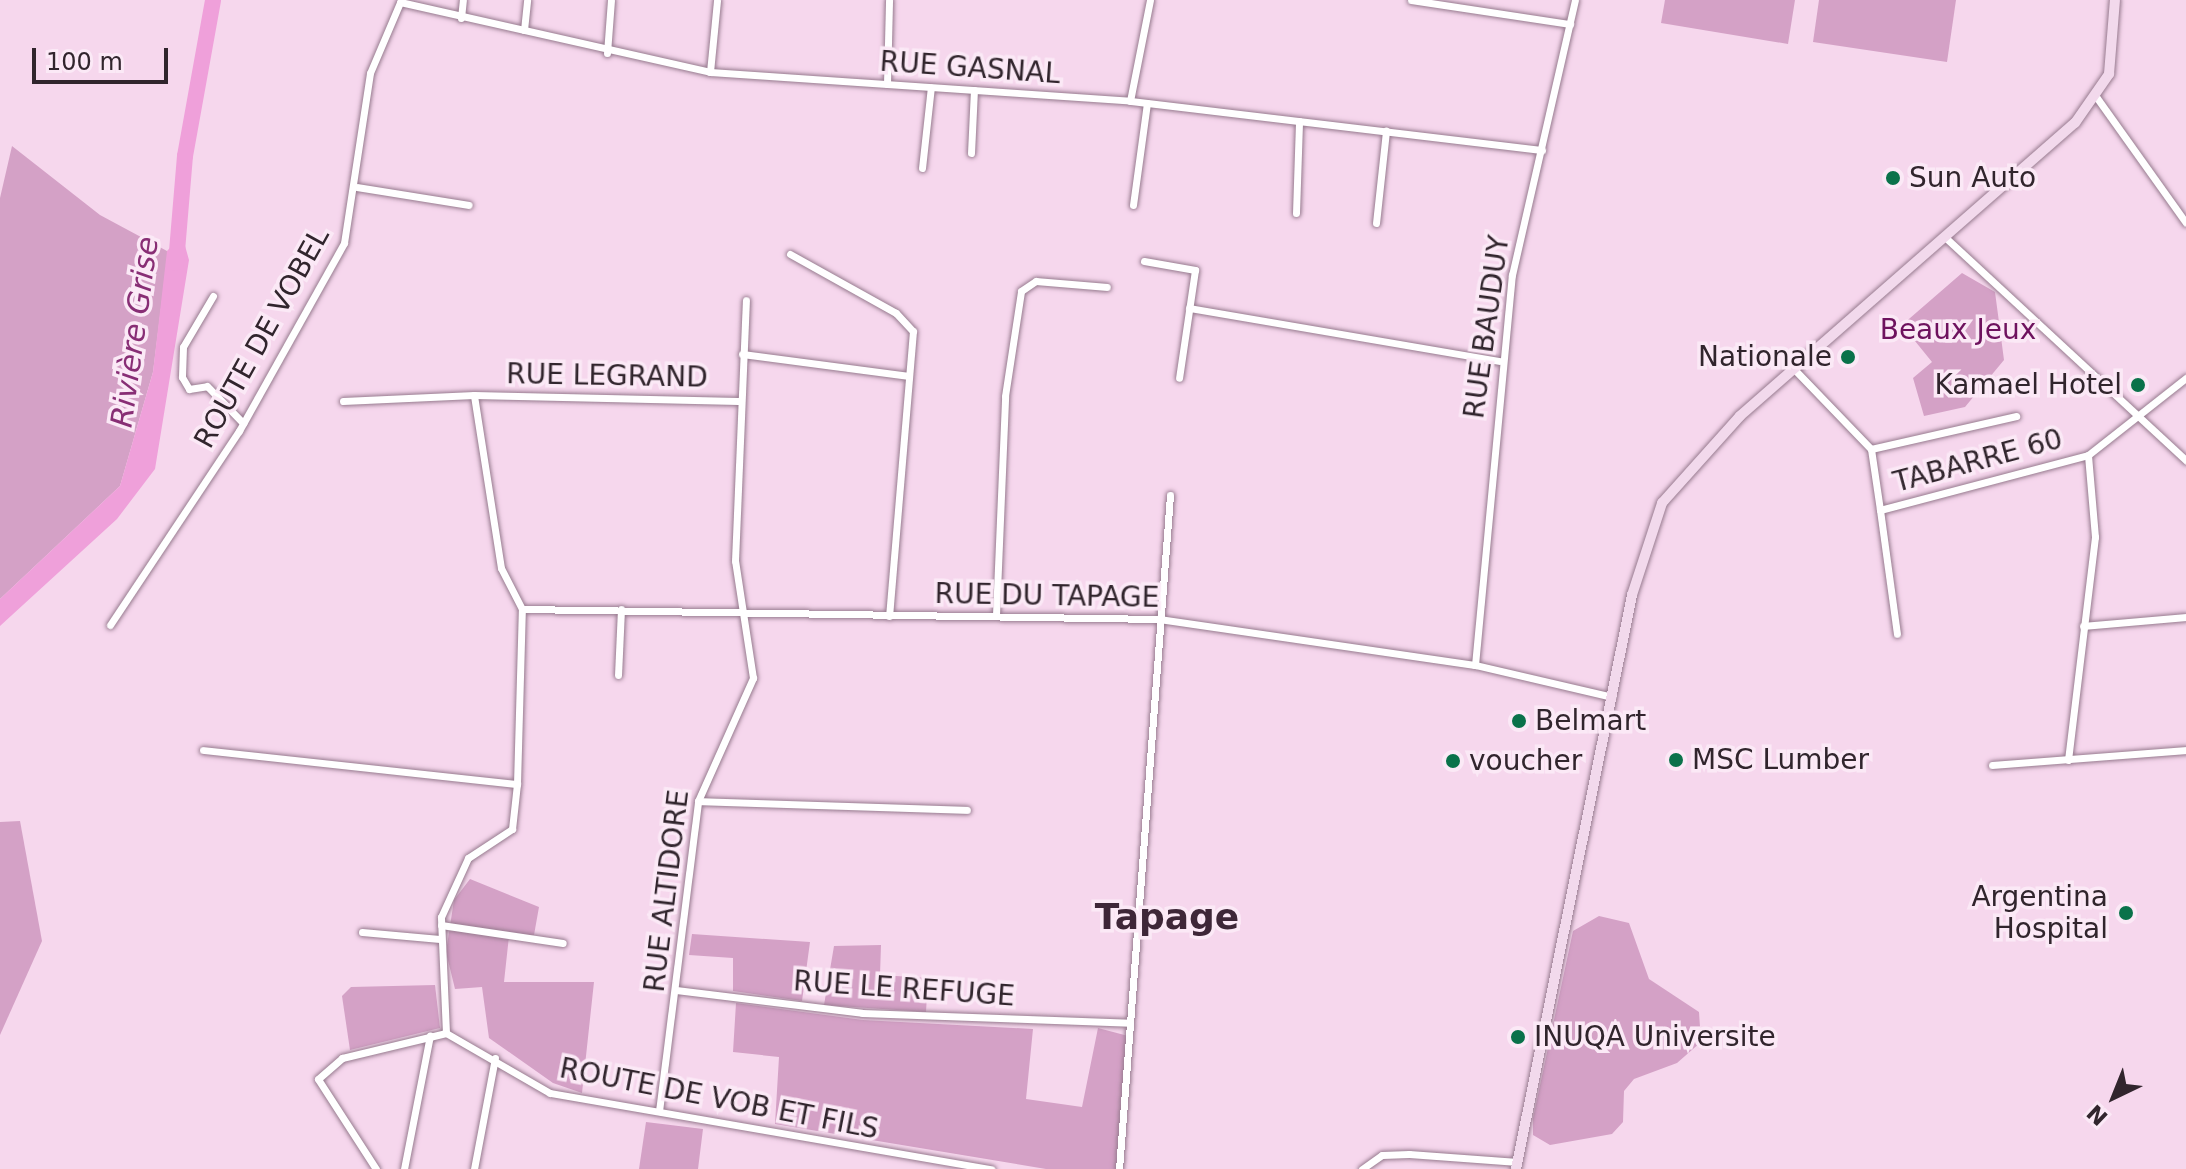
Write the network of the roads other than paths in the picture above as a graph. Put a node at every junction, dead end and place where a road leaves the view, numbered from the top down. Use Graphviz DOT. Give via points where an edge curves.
graph roads {
  1 [pos="463,0"];
  2 [pos="527,0"];
  3 [pos="611,0"];
  4 [pos="717,0"];
  5 [pos="889,0"];
  6 [pos="1150,0"];
  7 [pos="1411,0"];
  8 [pos="1575,0"];
  9 [pos="2115,0"];
  10 [pos="400,1"];
  11 [pos="1430,2"];
  12 [pos="461,18"];
  13 [pos="1570,24"];
  14 [pos="524,30"];
  15 [pos="607,53"];
  16 [pos="710,72"];
  17 [pos="887,84"];
  18 [pos="931,87"];
  19 [pos="974,90"];
  20 [pos="2097,98"];
  21 [pos="1130,101"];
  22 [pos="1147,103"];
  23 [pos="1299,121"];
  24 [pos="1386,131"];
  25 [pos="1542,150"];
  26 [pos="971,153"];
  27 [pos="922,168"];
  28 [pos="357,187"];
  29 [pos="469,205"];
  30 [pos="1133,205"];
  31 [pos="1296,213"];
  32 [pos="1376,223"];
  33 [pos="2186,223"];
  34 [pos="1947,239"];
  35 [pos="790,254"];
  36 [pos="1144,261"];
  37 [pos="1107,287"];
  38 [pos="213,296"];
  39 [pos="746,300"];
  40 [pos="1189,308"];
  41 [pos="742,354"];
  42 [pos="1500,361"];
  43 [pos="1794,369"];
  44 [pos="908,376"];
  45 [pos="1179,378"];
  46 [pos="2186,378"];
  47 [pos="474,395"];
  48 [pos="343,401"];
  49 [pos="738,401"];
  50 [pos="2016,416"];
  51 [pos="2137,416"];
  52 [pos="243,423"];
  53 [pos="1871,449"];
  54 [pos="2088,455"];
  55 [pos="2186,460"];
  56 [pos="1170,495"];
  57 [pos="1880,510"];
  58 [pos="522,609"];
  59 [pos="621,609"];
  60 [pos="996,615"];
  61 [pos="889,616"];
  62 [pos="744,617"];
  63 [pos="2186,617"];
  64 [pos="1159,619"];
  65 [pos="110,625"];
  66 [pos="2083,626"];
  67 [pos="1897,634"];
  68 [pos="1475,665"];
  69 [pos="618,675"];
  70 [pos="1612,697"];
  71 [pos="203,750"];
  72 [pos="2186,750"];
  73 [pos="2068,760"];
  74 [pos="1992,765"];
  75 [pos="517,784"];
  76 [pos="698,801"];
  77 [pos="967,810"];
  78 [pos="441,925"];
  79 [pos="362,932"];
  80 [pos="440,939"];
  81 [pos="563,943"];
  82 [pos="676,990"];
  83 [pos="1130,1023"];
  84 [pos="446,1033"];
  85 [pos="430,1035"];
  86 [pos="495,1058"];
  87 [pos="659,1111"];
  88 [pos="1517,1165"];
  89 [pos="376,1169"];
  90 [pos="404,1169"];
  91 [pos="474,1169"];
  92 [pos="992,1169"];
  93 [pos="1119,1169"];
  94 [pos="1362,1169"];
  1 -- 12 [label="street"];
  2 -- 14 [label="street"];
  3 -- 15 [label="street"];
  4 -- 16 [label="street"];
  5 -- 17 [label="street"];
  6 -- 21 [label="street"];
  7 -- 11 [label="street"];
  8 -- 13 [label="street, RUE BAUDUY"];
  9 -- 20 [label="main road" via="2115,51"];
  10 -- 12 [label="street, RUE GASNAL"];
  10 -- 28 [label="street, ROUTE DE VOBEL" via="370,73"];
  11 -- 13 [label="street"];
  12 -- 14 [label="street, RUE GASNAL"];
  13 -- 25 [label="street, RUE BAUDUY"];
  14 -- 15 [label="street, RUE GASNAL"];
  15 -- 16 [label="street, RUE GASNAL"];
  16 -- 17 [label="street, RUE GASNAL"];
  17 -- 18 [label="street, RUE GASNAL"];
  18 -- 19 [label="street, RUE GASNAL"];
  18 -- 27 [label="street"];
  19 -- 21 [label="street, RUE GASNAL"];
  19 -- 26 [label="street"];
  20 -- 33 [label="street"];
  20 -- 34 [label="main road"];
  21 -- 22 [label="street, RUE GASNAL"];
  22 -- 23 [label="street, RUE GASNAL"];
  22 -- 30 [label="street"];
  23 -- 24 [label="street, RUE GASNAL"];
  23 -- 31 [label="street"];
  24 -- 25 [label="street, RUE GASNAL"];
  24 -- 32 [label="street"];
  25 -- 42 [label="street, RUE BAUDUY"];
  28 -- 29 [label="street"];
  28 -- 52 [label="street, ROUTE DE VOBEL" via="344,243"];
  34 -- 43 [label="main road"];
  34 -- 51 [label="street"];
  35 -- 44 [label="street" via="896,313 917,345"];
  36 -- 40 [label="street" via="1194,267"];
  37 -- 60 [label="street" via="1036,281 1021,291 1005,396"];
  38 -- 52 [label="street" via="183,347 182,377 189,389 207,386"];
  39 -- 41 [label="street, RUE ALTIDORE"];
  40 -- 42 [label="street"];
  40 -- 45 [label="street"];
  41 -- 44 [label="street"];
  41 -- 49 [label="street, RUE ALTIDORE"];
  42 -- 68 [label="street, RUE BAUDUY"];
  43 -- 53 [label="street, TABARRE 60"];
  43 -- 70 [label="main road" via="1701,453 1662,503 1645,541"];
  44 -- 61 [label="street"];
  46 -- 51 [label="street, TABARRE 60"];
  47 -- 48 [label="street, RUE LEGRAND"];
  47 -- 49 [label="street, RUE LEGRAND"];
  47 -- 58 [label="street" via="501,568"];
  49 -- 62 [label="street, RUE ALTIDORE" via="735,561"];
  50 -- 53 [label="street"];
  51 -- 54 [label="street, TABARRE 60"];
  51 -- 55 [label="street"];
  52 -- 65 [label="street, ROUTE DE VOBEL"];
  53 -- 57 [label="street, TABARRE 60"];
  54 -- 57 [label="street, TABARRE 60"];
  54 -- 66 [label="street" via="2095,537"];
  56 -- 64 [label="street"];
  57 -- 67 [label="street"];
  58 -- 59 [label="street, RUE DU TAPAGE"];
  58 -- 75 [label="street"];
  59 -- 62 [label="street, RUE DU TAPAGE"];
  59 -- 69 [label="street"];
  60 -- 61 [label="street, RUE DU TAPAGE"];
  60 -- 64 [label="street, RUE DU TAPAGE"];
  61 -- 62 [label="street, RUE DU TAPAGE"];
  62 -- 76 [label="street, RUE ALTIDORE" via="753,678"];
  63 -- 66 [label="street"];
  64 -- 68 [label="street, RUE DU TAPAGE"];
  64 -- 83 [label="street"];
  66 -- 73 [label="street"];
  68 -- 70 [label="street, RUE DU TAPAGE"];
  70 -- 88 [label="main road"];
  71 -- 75 [label="street"];
  72 -- 73 [label="street"];
  73 -- 74 [label="street"];
  75 -- 78 [label="street" via="512,829 468,858"];
  76 -- 77 [label="street"];
  76 -- 82 [label="street, RUE ALTIDORE"];
  78 -- 80 [label="street"];
  78 -- 81 [label="street"];
  79 -- 80 [label="street"];
  80 -- 84 [label="street"];
  82 -- 83 [label="street, RUE LE REFUGE" via="862,1013"];
  82 -- 87 [label="street, RUE ALTIDORE"];
  83 -- 93 [label="street"];
  84 -- 85 [label="street"];
  84 -- 86 [label="street, ROUTE DE VOB ET FILS"];
  85 -- 89 [label="street" via="342,1058 318,1079"];
  85 -- 90 [label="street"];
  86 -- 87 [label="street, ROUTE DE VOB ET FILS" via="550,1093"];
  86 -- 91 [label="street"];
  87 -- 92 [label="street, ROUTE DE VOB ET FILS"];
  88 -- 94 [label="street" via="1471,1153 1382,1155"];
}
